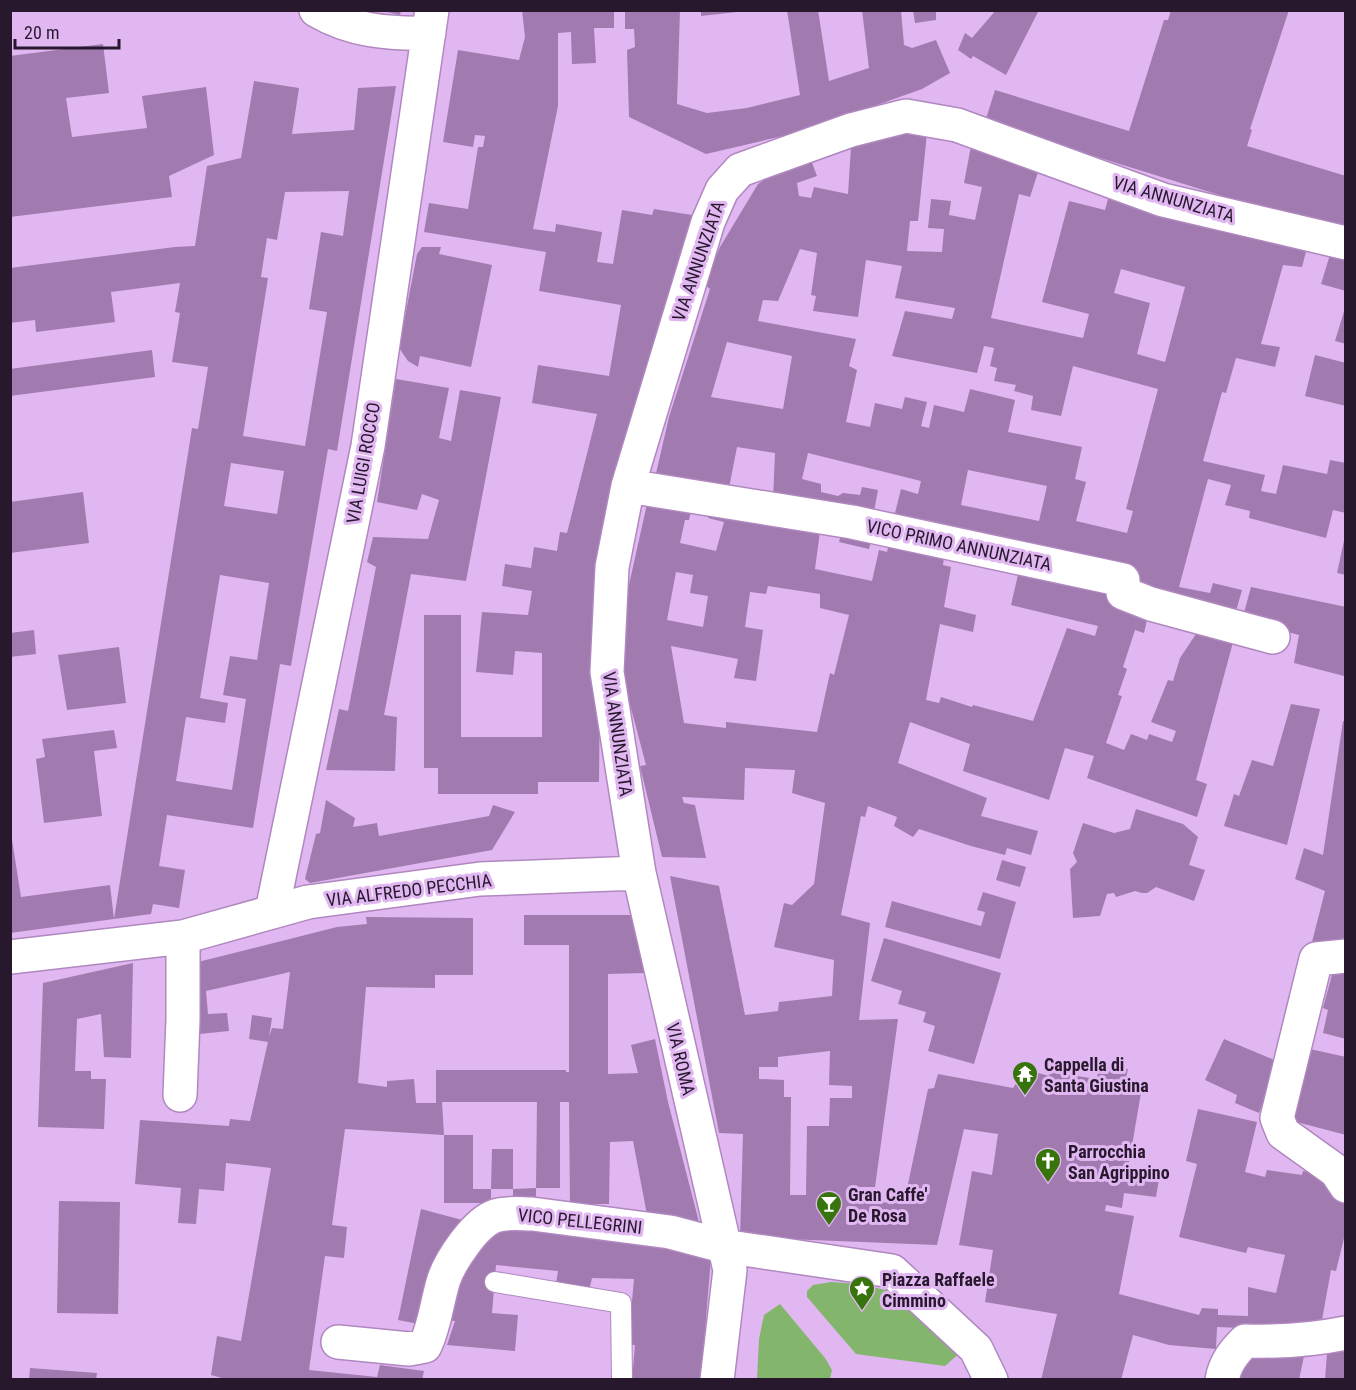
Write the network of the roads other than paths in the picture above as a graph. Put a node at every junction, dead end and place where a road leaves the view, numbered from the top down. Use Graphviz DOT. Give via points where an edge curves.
graph roads {
  1 [pos="316,10"];
  2 [pos="430,22"];
  3 [pos="1346,243"];
  4 [pos="628,486"];
  5 [pos="1273,637"];
  6 [pos="639,873"];
  7 [pos="272,911"];
  8 [pos="183,936"];
  9 [pos="1346,956"];
  10 [pos="10,957"];
  11 [pos="180,1095"];
  12 [pos="1346,1186"];
  13 [pos="723,1246"];
  14 [pos="495,1282"];
  15 [pos="1346,1333"];
  16 [pos="338,1342"];
  17 [pos="622,1380"];
  18 [pos="717,1380"];
  19 [pos="992,1380"];
  20 [pos="1222,1380"];
  1 -- 2 [label="street" via="353,27 391,34"];
  2 -- 7 [label="street, VIA LUIGI ROCCO" via="368,446"];
  3 -- 4 [label="street, VIA ANNUNZIATA" via="1163,200 957,125 906,116 851,130 740,170 722,190 708,222"];
  4 -- 5 [label="street, VICO PRIMO ANNUNZIATA" via="852,522 1123,580 1123,593 1150,604"];
  4 -- 6 [label="street, VIA ANNUNZIATA" via="612,567 607,672"];
  6 -- 7 [label="street, VIA ALFREDO PECCHIA" via="480,879 308,902"];
  6 -- 13 [label="street, VIA ROMA"];
  7 -- 8 [label="street, VIA ALFREDO PECCHIA"];
  8 -- 10 [label="street, VIA ALFREDO PECCHIA"];
  8 -- 11 [label="street"];
  9 -- 12 [label="street" via="1316,959 1277,1118 1283,1133 1336,1172"];
  13 -- 16 [label="street, VICO PELLEGRINI" via="660,1230 543,1215 496,1216 471,1236 454,1259 425,1346 409,1349"];
  13 -- 18 [label="street" via="730,1270"];
  13 -- 19 [label="street" via="892,1271 976,1349"];
  14 -- 17 [label="lane" via="621,1303"];
  15 -- 20 [label="street" via="1287,1342 1245,1341 1233,1353"];
}
